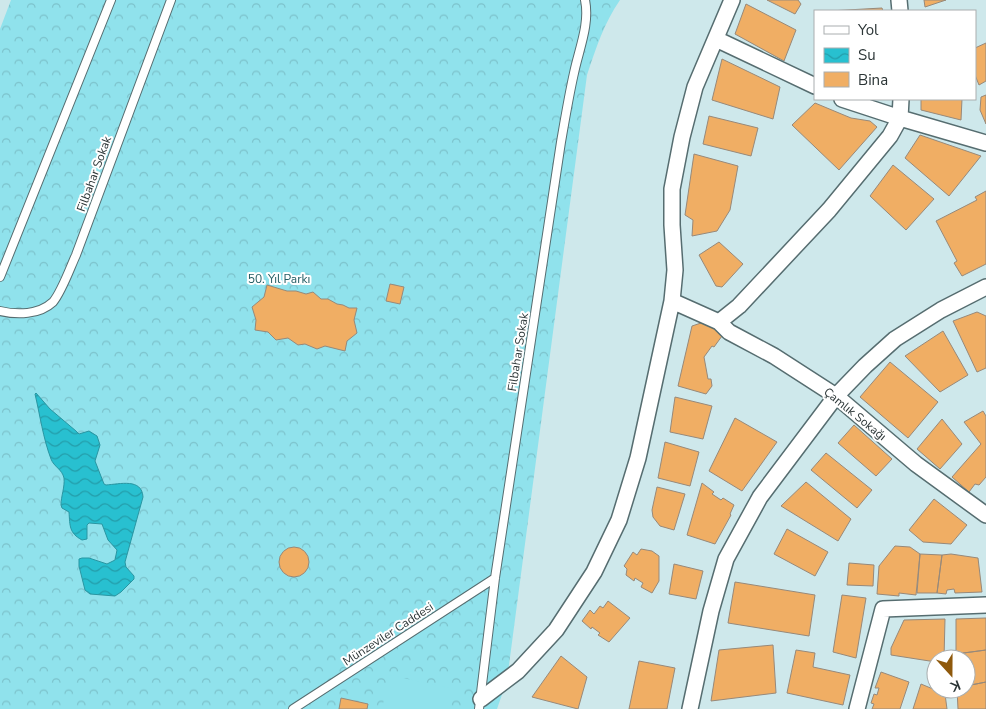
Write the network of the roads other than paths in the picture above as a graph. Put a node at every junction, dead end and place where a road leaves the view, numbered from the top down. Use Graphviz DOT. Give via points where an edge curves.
graph roads {
  1 [pos="111,0"];
  2 [pos="171,0"];
  3 [pos="585,0"];
  4 [pos="732,0"];
  5 [pos="716,39"];
  6 [pos="814,86"];
  7 [pos="845,100"];
  8 [pos="901,100"];
  9 [pos="900,118"];
  10 [pos="986,143"];
  11 [pos="0,277"];
  12 [pos="986,287"];
  13 [pos="672,300"];
  14 [pos="0,313"];
  15 [pos="719,322"];
  16 [pos="836,396"];
  17 [pos="986,514"];
  18 [pos="495,578"];
  19 [pos="986,605"];
  20 [pos="480,704"];
  21 [pos="293,709"];
  22 [pos="690,709"];
  23 [pos="858,709"];
  1 -- 11 [label="lane"];
  2 -- 14 [label="lane, Filbahar Sokak" via="76,255 61,287 53,301 42,309 28,313"];
  3 -- 18 [label="lane, Filbahar Sokak" via="584,32 561,142"];
  4 -- 5 [label="street"];
  5 -- 6 [label="street"];
  5 -- 13 [label="street" via="695,87 672,189 675,270"];
  7 -- 9 [label="street"];
  8 -- 9 [label="street"];
  9 -- 10 [label="street"];
  9 -- 15 [label="street" via="890,136 829,210 740,306"];
  12 -- 16 [label="street" via="895,339"];
  13 -- 15 [label="street, Çamlık Sokağı"];
  13 -- 20 [label="street" via="638,458 619,520 594,572 556,630 518,671"];
  15 -- 16 [label="street, Çamlık Sokağı" via="729,332 774,356"];
  16 -- 17 [label="street, Çamlık Sokağı" via="916,464"];
  16 -- 22 [label="street" via="760,497 726,558"];
  18 -- 20 [label="lane, Filbahar Sokak"];
  18 -- 21 [label="lane, Münzeviler Caddesi"];
  19 -- 23 [label="street" via="883,609"];
}
